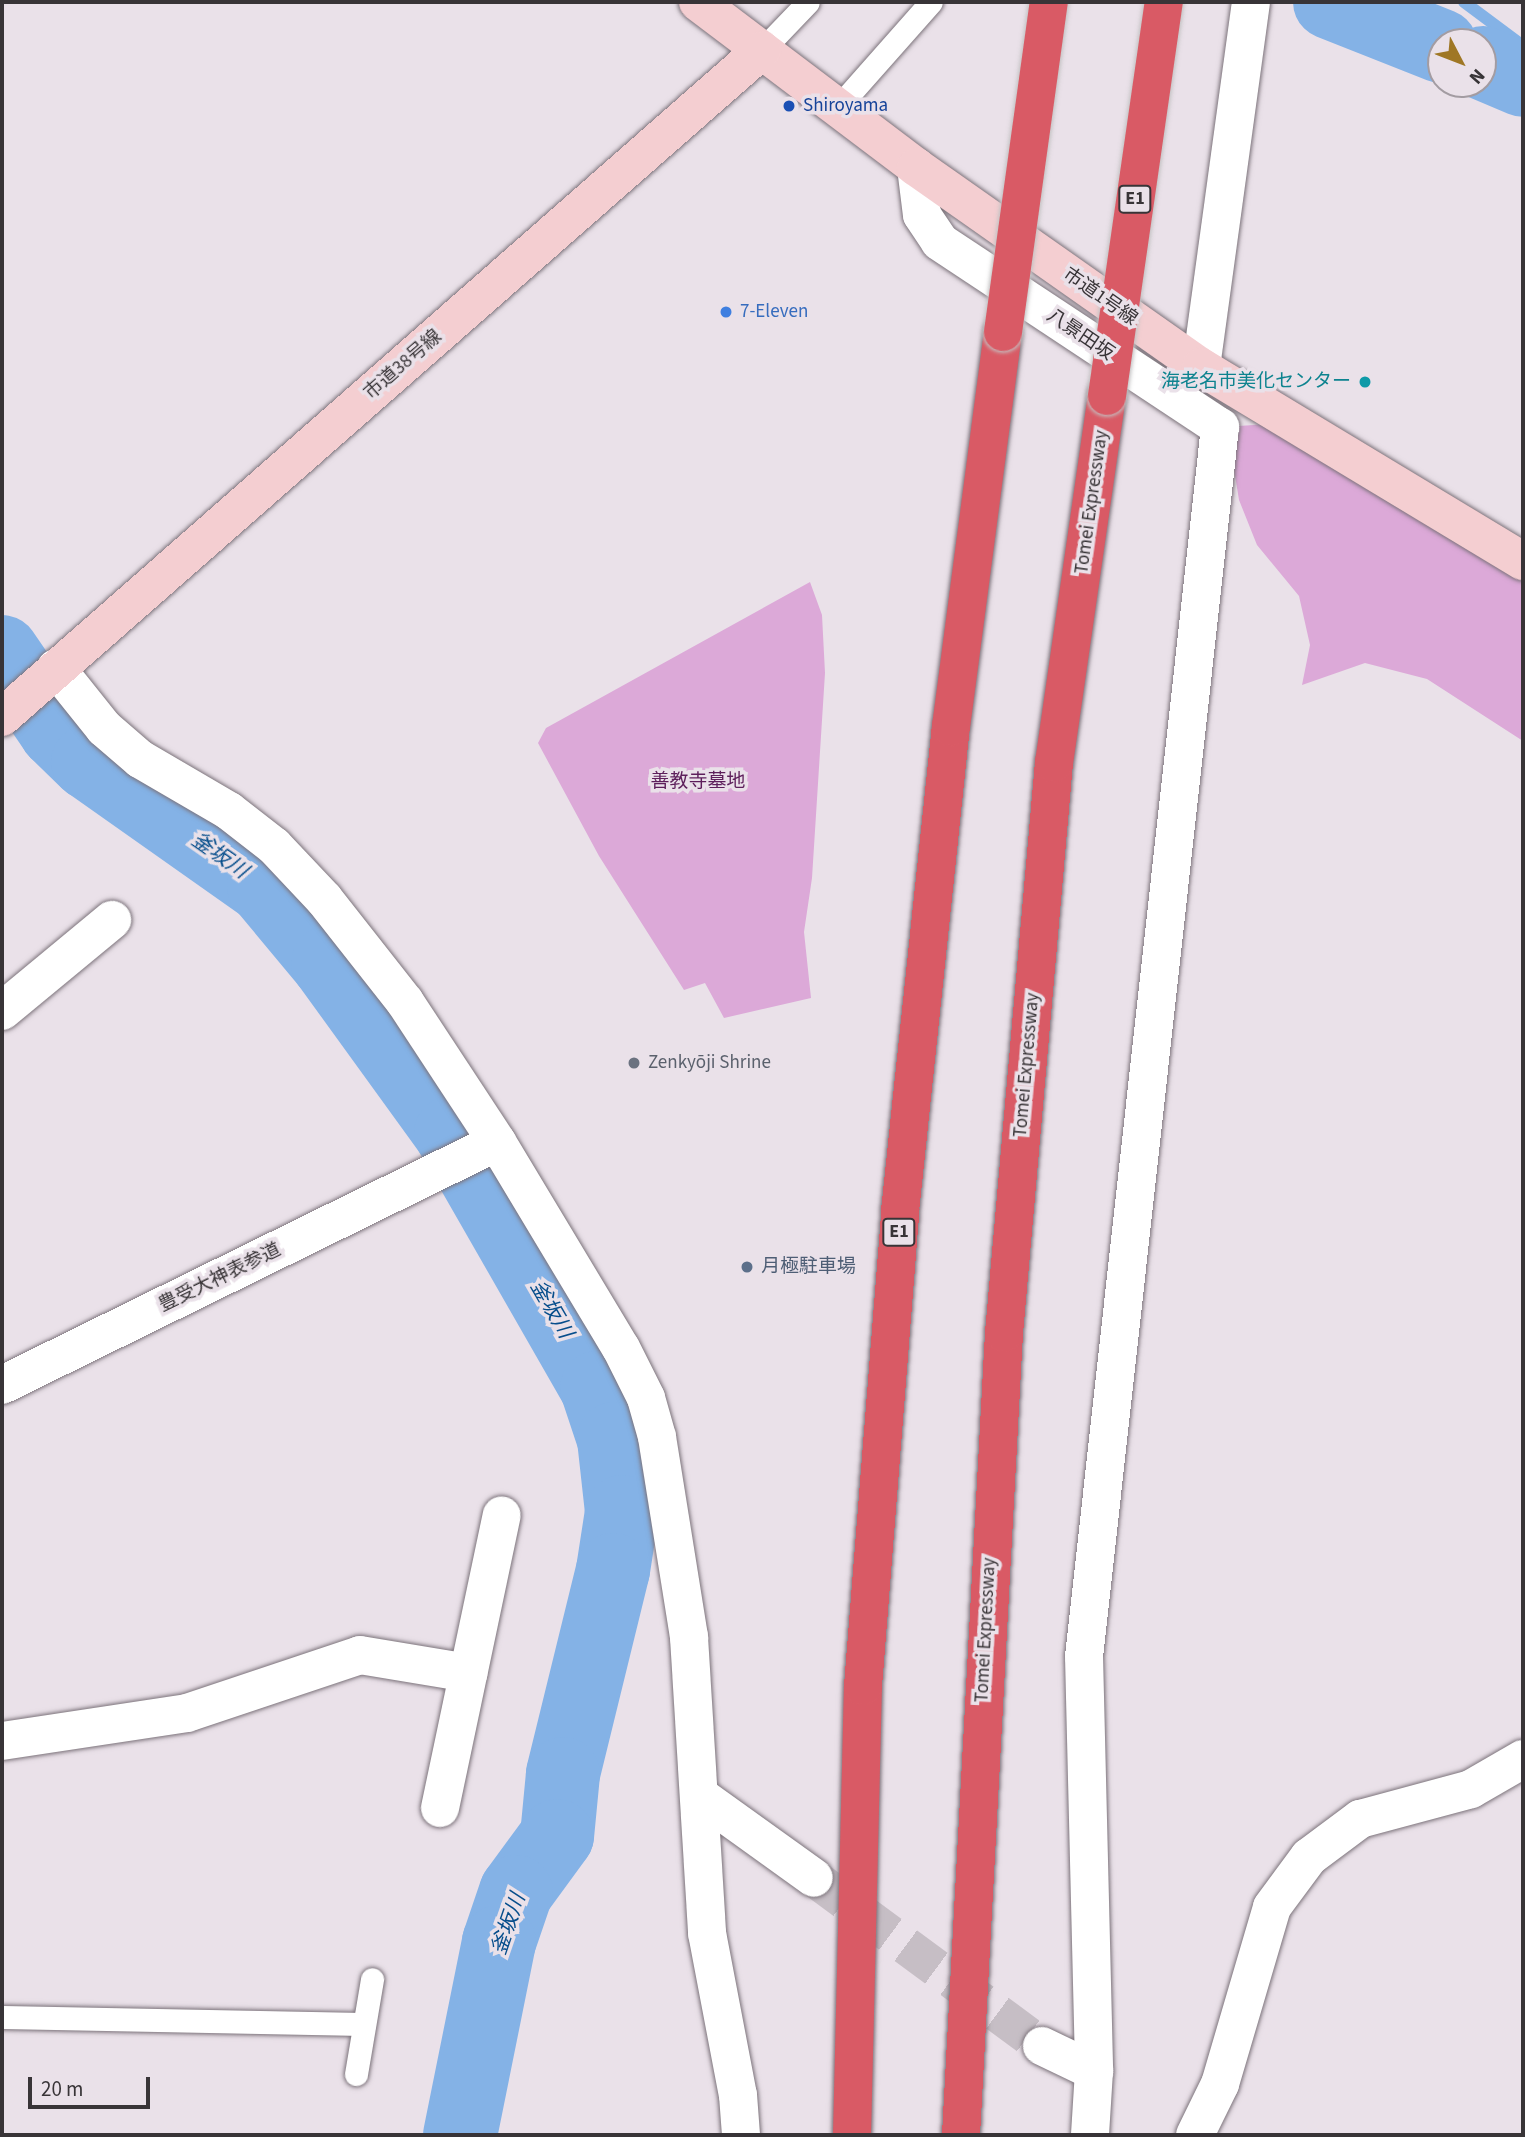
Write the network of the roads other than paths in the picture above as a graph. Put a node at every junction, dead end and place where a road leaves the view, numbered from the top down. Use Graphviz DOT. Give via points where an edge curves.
graph roads {
  1 [pos="698,2"];
  2 [pos="808,2"];
  3 [pos="931,2"];
  4 [pos="1049,2"];
  5 [pos="1164,2"];
  6 [pos="1251,2"];
  7 [pos="762,50"];
  8 [pos="838,107"];
  9 [pos="916,167"];
  10 [pos="1201,367"];
  11 [pos="1523,561"];
  12 [pos="50,674"];
  13 [pos="3,716"];
  14 [pos="112,920"];
  15 [pos="2,1011"];
  16 [pos="493,1144"];
  17 [pos="2,1385"];
  18 [pos="502,1515"];
  19 [pos="469,1673"];
  20 [pos="2,1741"];
  21 [pos="1523,1759"];
  22 [pos="700,1796"];
  23 [pos="440,1808"];
  24 [pos="814,1878"];
  25 [pos="372,1979"];
  26 [pos="2,2017"];
  27 [pos="364,2024"];
  28 [pos="1042,2046"];
  29 [pos="1094,2071"];
  30 [pos="356,2074"];
  31 [pos="741,2135"];
  32 [pos="852,2135"];
  33 [pos="961,2135"];
  34 [pos="1090,2135"];
  35 [pos="1195,2135"];
  1 -- 7 [label="street, 市道1号線"];
  2 -- 7 [label="lane"];
  3 -- 8 [label="lane"];
  4 -- 32 [label="highway, E1, bridge" via="951,727 900,1211 863,1686"];
  5 -- 33 [label="highway, Tomei Expressway / E1, bridge" via="1054,763 1004,1333"];
  6 -- 10 [label="street"];
  7 -- 8 [label="street, 市道1号線"];
  7 -- 12 [label="street, 市道38号線"];
  8 -- 9 [label="street, 市道1号線"];
  9 -- 10 [label="street, 市道1号線"];
  9 -- 29 [label="street, 八景田坂" via="922,215 940,242 1220,427 1084,1656"];
  10 -- 11 [label="street, 市道1号線"];
  12 -- 13 [label="street, 市道38号線"];
  12 -- 16 [label="street" via="140,759 229,811 274,846 307,881 405,1002"];
  14 -- 15 [label="street"];
  16 -- 17 [label="street, 豊受大神表参道"];
  16 -- 22 [label="street" via="621,1348 646,1398 657,1437 690,1636"];
  18 -- 19 [label="street"];
  19 -- 20 [label="street" via="360,1655 187,1713"];
  19 -- 23 [label="street"];
  21 -- 35 [label="street" via="1471,1789 1360,1819 1309,1857 1272,1907 1220,2084"];
  22 -- 24 [label="street"];
  22 -- 31 [label="street" via="707,1933 738,2095"];
  25 -- 27 [label="lane"];
  26 -- 27 [label="lane"];
  27 -- 30 [label="lane"];
  28 -- 29 [label="street"];
  29 -- 34 [label="street"];
}
